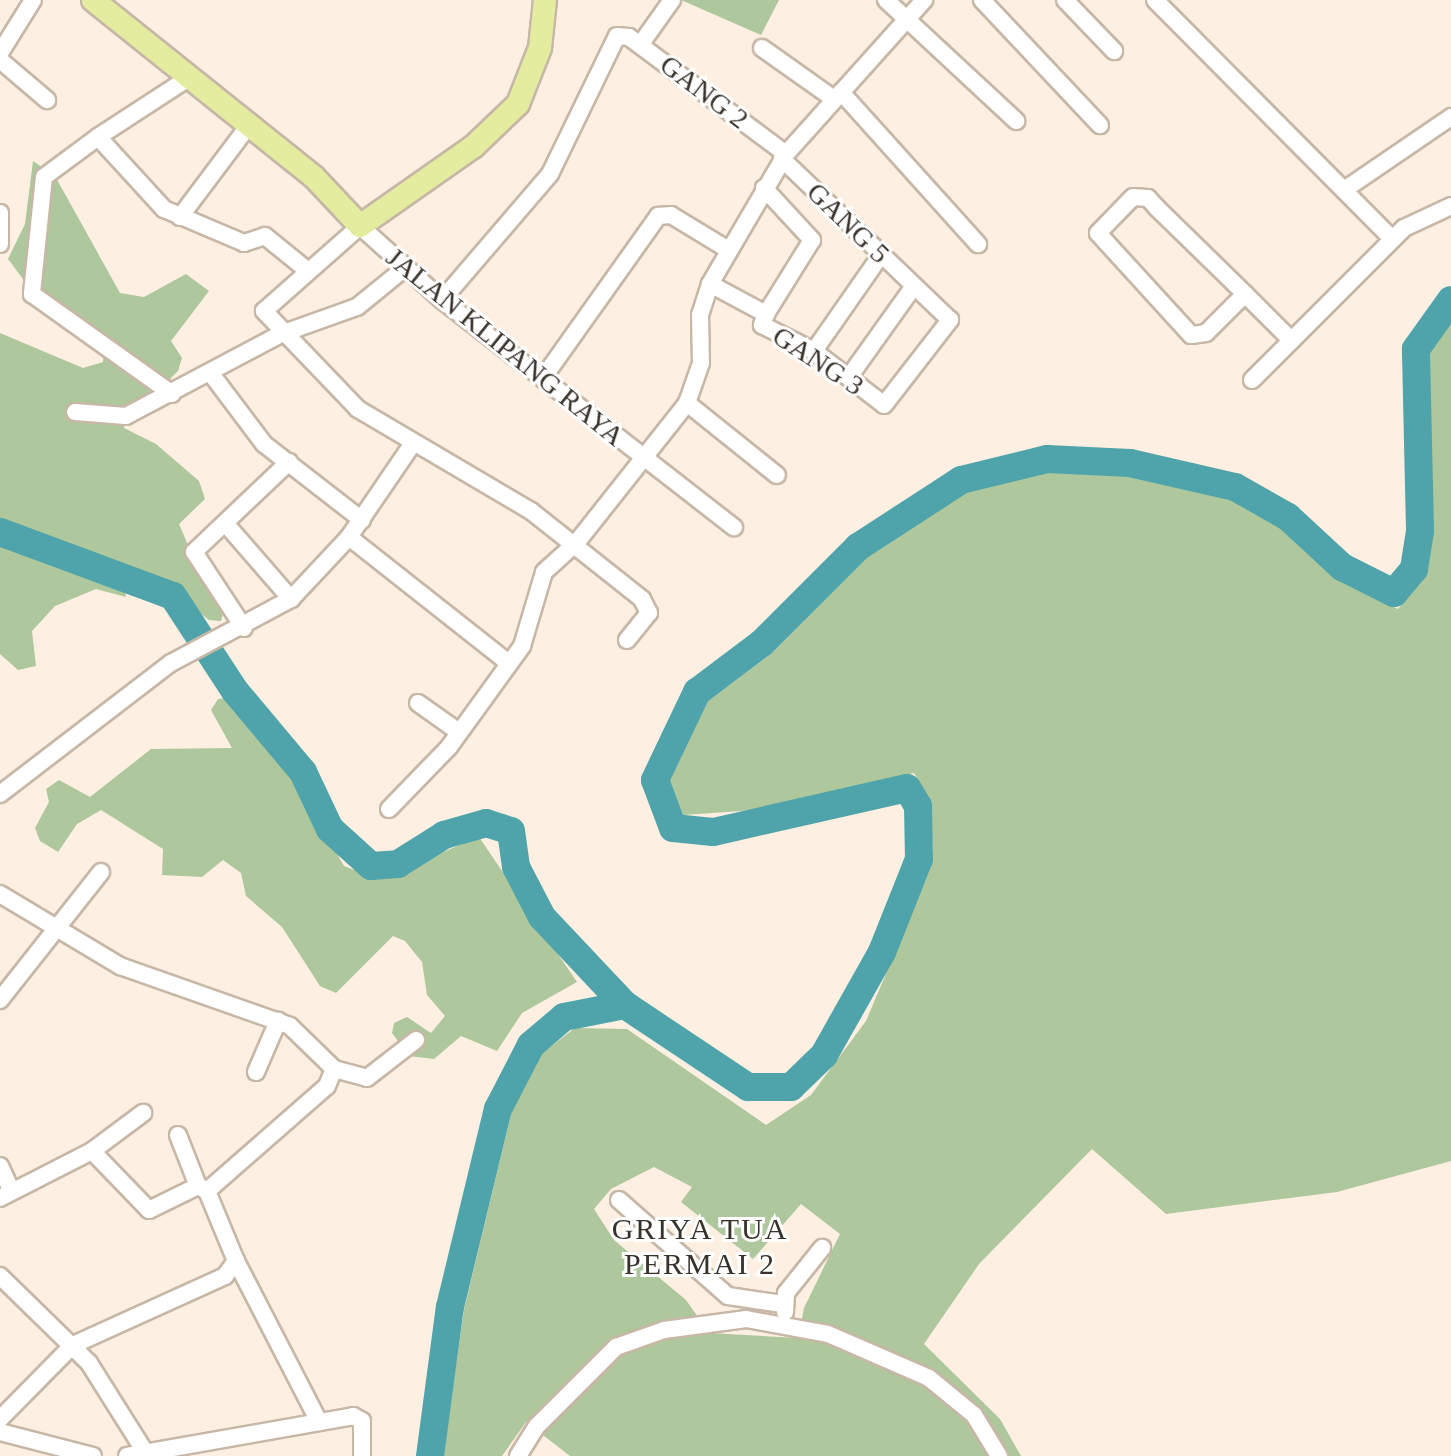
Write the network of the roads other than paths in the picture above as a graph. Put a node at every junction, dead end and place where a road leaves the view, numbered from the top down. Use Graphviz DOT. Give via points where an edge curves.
graph roads {
  1 [pos="33,0"];
  2 [pos="93,0"];
  3 [pos="545,0"];
  4 [pos="672,0"];
  5 [pos="886,0"];
  6 [pos="924,0"];
  7 [pos="982,0"];
  8 [pos="1065,0"];
  9 [pos="1155,0"];
  10 [pos="909,16"];
  11 [pos="640,45"];
  12 [pos="762,48"];
  13 [pos="1114,51"];
  14 [pos="0,53"];
  15 [pos="0,60"];
  16 [pos="190,77"];
  17 [pos="837,95"];
  18 [pos="47,100"];
  19 [pos="1451,117"];
  20 [pos="1016,121"];
  21 [pos="249,125"];
  22 [pos="1100,125"];
  23 [pos="98,137"];
  24 [pos="784,157"];
  25 [pos="764,188"];
  26 [pos="1344,190"];
  27 [pos="1451,206"];
  28 [pos="0,213"];
  29 [pos="180,217"];
  30 [pos="360,226"];
  31 [pos="1392,239"];
  32 [pos="0,244"];
  33 [pos="978,244"];
  34 [pos="727,249"];
  35 [pos="881,255"];
  36 [pos="405,268"];
  37 [pos="308,271"];
  38 [pos="710,284"];
  39 [pos="914,286"];
  40 [pos="1245,294"];
  41 [pos="442,300"];
  42 [pos="766,314"];
  43 [pos="281,334"];
  44 [pos="1292,341"];
  45 [pos="814,351"];
  46 [pos="212,375"];
  47 [pos="849,377"];
  48 [pos="543,378"];
  49 [pos="1252,380"];
  50 [pos="172,394"];
  51 [pos="687,403"];
  52 [pos="75,412"];
  53 [pos="411,446"];
  54 [pos="643,460"];
  55 [pos="289,462"];
  56 [pos="777,475"];
  57 [pos="362,520"];
  58 [pos="225,523"];
  59 [pos="734,527"];
  60 [pos="349,537"];
  61 [pos="577,542"];
  62 [pos="291,599"];
  63 [pos="244,628"];
  64 [pos="627,640"];
  65 [pos="505,660"];
  66 [pos="418,703"];
  67 [pos="459,732"];
  68 [pos="0,794"];
  69 [pos="389,809"];
  70 [pos="101,872"];
  71 [pos="0,894"];
  72 [pos="54,928"];
  73 [pos="0,1000"];
  74 [pos="278,1021"];
  75 [pos="416,1040"];
  76 [pos="334,1069"];
  77 [pos="256,1072"];
  78 [pos="143,1113"];
  79 [pos="178,1135"];
  80 [pos="92,1151"];
  81 [pos="0,1166"];
  82 [pos="202,1188"];
  83 [pos="5,1194"];
  84 [pos="619,1200"];
  85 [pos="822,1248"];
  86 [pos="236,1261"];
  87 [pos="0,1276"];
  88 [pos="782,1304"];
  89 [pos="790,1324"];
  90 [pos="73,1345"];
  91 [pos="0,1419"];
  92 [pos="319,1422"];
  93 [pos="0,1432"];
  94 [pos="145,1452"];
  95 [pos="93,1456"];
  96 [pos="127,1456"];
  97 [pos="362,1456"];
  98 [pos="518,1456"];
  99 [pos="999,1456"];
  1 -- 14 [label="street"];
  2 -- 16 [label="main road, JALAN KLIPANG RAYA"];
  3 -- 30 [label="main road" via="540,48 518,104 473,147"];
  4 -- 11 [label="street"];
  5 -- 10 [label="street"];
  6 -- 10 [label="street, JALAN KLIPANG RAYA"];
  7 -- 22 [label="street"];
  8 -- 13 [label="street"];
  9 -- 26 [label="street"];
  10 -- 17 [label="street, JALAN KLIPANG RAYA"];
  10 -- 20 [label="street"];
  11 -- 24 [label="street, GANG 2"];
  11 -- 41 [label="street, GANG 2" via="620,35 605,51 550,174"];
  12 -- 17 [label="street"];
  15 -- 18 [label="street"];
  16 -- 21 [label="main road, JALAN KLIPANG RAYA"];
  16 -- 23 [label="street"];
  17 -- 24 [label="street, JALAN KLIPANG RAYA"];
  17 -- 33 [label="street"];
  19 -- 26 [label="street"];
  21 -- 29 [label="street"];
  21 -- 30 [label="main road, JALAN KLIPANG RAYA"];
  23 -- 29 [label="street" via="164,209"];
  23 -- 50 [label="street" via="44,177 32,294"];
  24 -- 25 [label="street, JALAN KLIPANG RAYA"];
  24 -- 35 [label="street, GANG 5"];
  25 -- 34 [label="street, JALAN KLIPANG RAYA"];
  25 -- 42 [label="street" via="812,240"];
  26 -- 31 [label="street"];
  27 -- 31 [label="street"];
  28 -- 32 [label="street"];
  29 -- 37 [label="street" via="244,243 265,236"];
  30 -- 36 [label="street, JALAN KLIPANG RAYA"];
  30 -- 37 [label="street"];
  31 -- 44 [label="street"];
  34 -- 38 [label="street, JALAN KLIPANG RAYA"];
  34 -- 48 [label="street" via="671,215 658,216"];
  35 -- 39 [label="street, GANG 5"];
  35 -- 45 [label="street"];
  36 -- 41 [label="street, JALAN KLIPANG RAYA"];
  36 -- 43 [label="street" via="357,307"];
  37 -- 43 [label="street" via="264,313"];
  38 -- 42 [label="street, GANG 3"];
  38 -- 51 [label="street, JALAN KLIPANG RAYA" via="700,315 701,363"];
  39 -- 47 [label="street"];
  39 -- 47 [label="street, GANG 3" via="950,320 889,404"];
  40 -- 40 [label="street" via="1143,196 1133,197 1098,233 1191,335 1206,333"];
  40 -- 44 [label="street"];
  41 -- 48 [label="street, JALAN KLIPANG RAYA"];
  42 -- 45 [label="street, GANG 3" via="762,325"];
  43 -- 46 [label="street"];
  43 -- 53 [label="street" via="358,409"];
  44 -- 49 [label="street"];
  45 -- 47 [label="street, GANG 3"];
  46 -- 50 [label="street"];
  46 -- 55 [label="street" via="264,444"];
  48 -- 54 [label="street, JALAN KLIPANG RAYA"];
  50 -- 52 [label="street" via="115,419"];
  51 -- 54 [label="street, JALAN KLIPANG RAYA"];
  51 -- 56 [label="street"];
  53 -- 57 [label="street"];
  53 -- 61 [label="street" via="467,471"];
  54 -- 59 [label="street"];
  54 -- 61 [label="street"];
  55 -- 57 [label="street"];
  55 -- 58 [label="street"];
  57 -- 60 [label="street"];
  58 -- 62 [label="street"];
  58 -- 63 [label="street" via="194,555"];
  60 -- 62 [label="street"];
  60 -- 65 [label="street"];
  61 -- 64 [label="street" via="647,604 648,616"];
  61 -- 65 [label="street" via="544,572 526,638"];
  62 -- 63 [label="street"];
  63 -- 68 [label="street" via="192,650 93,716"];
  65 -- 67 [label="street"];
  66 -- 67 [label="street"];
  67 -- 69 [label="street"];
  70 -- 72 [label="street"];
  71 -- 72 [label="street"];
  72 -- 73 [label="street"];
  72 -- 74 [label="street" via="178,991"];
  74 -- 76 [label="street" via="310,1039"];
  74 -- 77 [label="street"];
  75 -- 76 [label="street" via="367,1078"];
  76 -- 82 [label="street" via="327,1086"];
  78 -- 80 [label="street"];
  79 -- 82 [label="street"];
  80 -- 82 [label="street" via="149,1210"];
  80 -- 83 [label="street"];
  81 -- 83 [label="street"];
  82 -- 86 [label="street"];
  84 -- 88 [label="street" via="728,1296"];
  85 -- 88 [label="street"];
  86 -- 90 [label="street" via="225,1276"];
  86 -- 92 [label="street"];
  87 -- 90 [label="street"];
  88 -- 89 [label="street"];
  89 -- 98 [label="street" via="709,1321 616,1347 537,1426"];
  89 -- 99 [label="street" via="877,1351 929,1378 974,1415"];
  90 -- 91 [label="street"];
  90 -- 94 [label="street"];
  92 -- 94 [label="street"];
  92 -- 97 [label="street" via="359,1418"];
  93 -- 95 [label="street"];
  94 -- 96 [label="street"];
}
